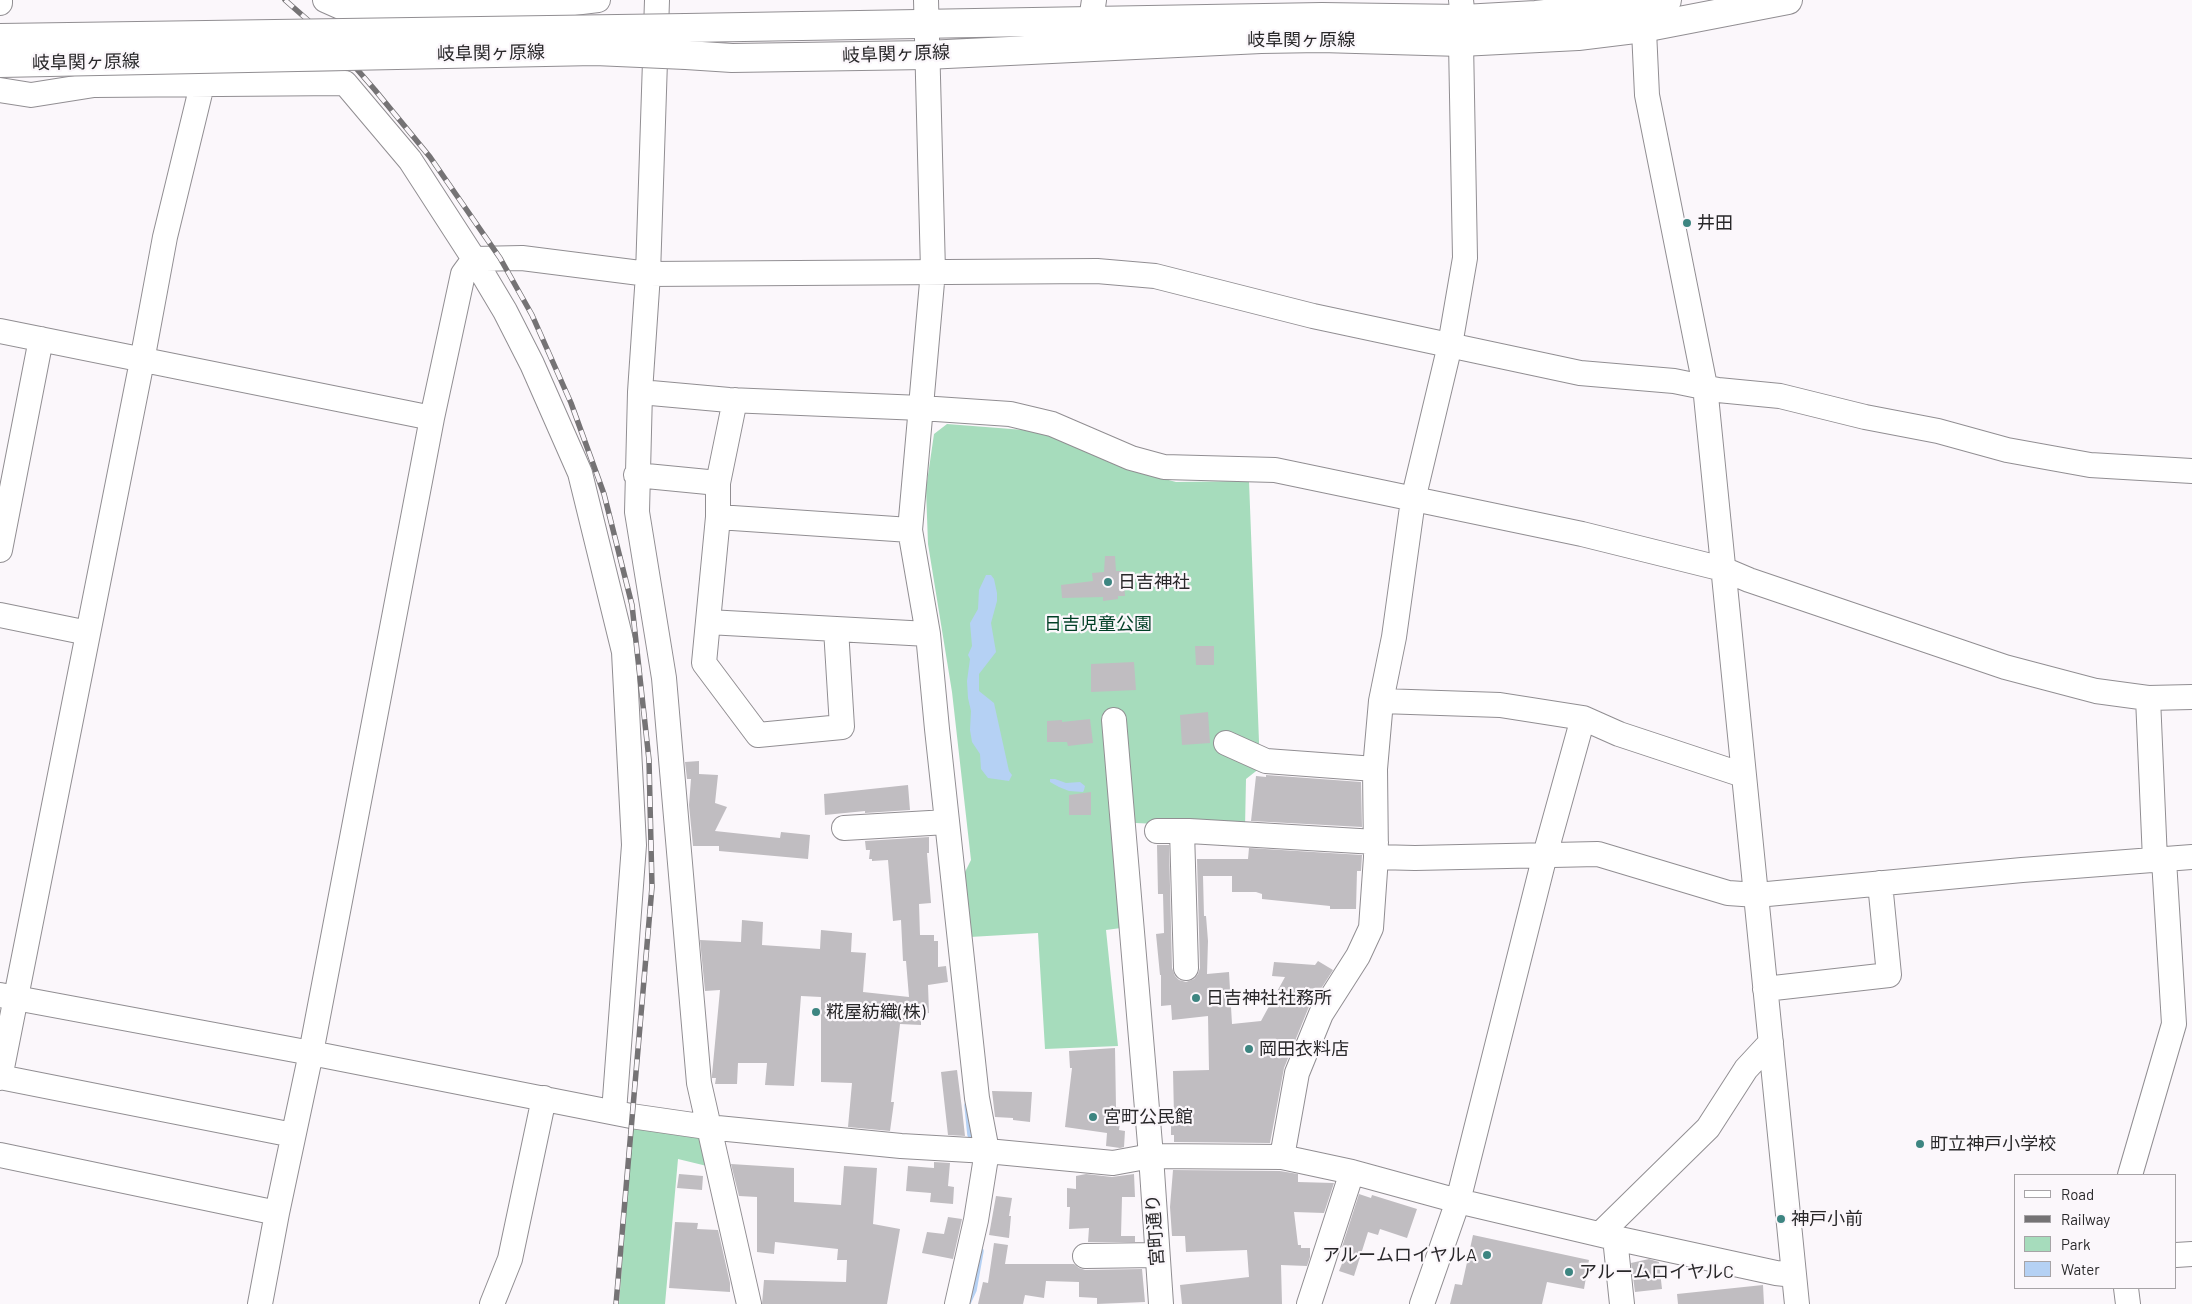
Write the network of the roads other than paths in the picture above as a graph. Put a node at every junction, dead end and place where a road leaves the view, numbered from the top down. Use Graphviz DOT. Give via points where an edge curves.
graph roads {
  1 [pos="325,0"];
  2 [pos="598,0"];
  3 [pos="657,0"];
  4 [pos="1788,0"];
  5 [pos="1649,8"];
  6 [pos="1093,10"];
  7 [pos="926,12"];
  8 [pos="1462,21"];
  9 [pos="0,38"];
  10 [pos="926,55"];
  11 [pos="0,63"];
  12 [pos="202,85"];
  13 [pos="0,90"];
  14 [pos="474,259"];
  15 [pos="933,272"];
  16 [pos="648,274"];
  17 [pos="0,331"];
  18 [pos="41,339"];
  19 [pos="1450,345"];
  20 [pos="142,361"];
  21 [pos="1705,386"];
  22 [pos="640,392"];
  23 [pos="735,400"];
  24 [pos="921,408"];
  25 [pos="432,418"];
  26 [pos="2192,471"];
  27 [pos="636,475"];
  28 [pos="718,483"];
  29 [pos="1414,500"];
  30 [pos="718,517"];
  31 [pos="910,530"];
  32 [pos="0,550"];
  33 [pos="1723,569"];
  34 [pos="0,615"];
  35 [pos="708,622"];
  36 [pos="836,629"];
  37 [pos="88,633"];
  38 [pos="928,634"];
  39 [pos="2192,697"];
  40 [pos="2148,698"];
  41 [pos="1381,702"];
  42 [pos="1583,718"];
  43 [pos="1114,720"];
  44 [pos="1226,743"];
  45 [pos="1375,769"];
  46 [pos="1743,775"];
  47 [pos="947,822"];
  48 [pos="844,828"];
  49 [pos="1157,831"];
  50 [pos="1182,831"];
  51 [pos="1376,849"];
  52 [pos="1545,855"];
  53 [pos="2192,857"];
  54 [pos="2160,860"];
  55 [pos="1880,884"];
  56 [pos="1757,895"];
  57 [pos="1186,968"];
  58 [pos="1765,989"];
  59 [pos="8,996"];
  60 [pos="2182,1031"];
  61 [pos="1771,1042"];
  62 [pos="311,1052"];
  63 [pos="0,1078"];
  64 [pos="544,1098"];
  65 [pos="614,1112"];
  66 [pos="707,1127"];
  67 [pos="293,1134"];
  68 [pos="987,1151"];
  69 [pos="0,1155"];
  70 [pos="1151,1156"];
  71 [pos="1282,1157"];
  72 [pos="1352,1172"];
  73 [pos="2130,1174"];
  74 [pos="1458,1201"];
  75 [pos="276,1213"];
  76 [pos="1607,1236"];
  77 [pos="2192,1254"];
  78 [pos="1157,1255"];
  79 [pos="1085,1256"];
  80 [pos="2177,1256"];
  81 [pos="1794,1275"];
  82 [pos="2126,1289"];
  83 [pos="260,1304"];
  84 [pos="492,1304"];
  85 [pos="749,1304"];
  86 [pos="957,1304"];
  87 [pos="1161,1304"];
  88 [pos="1309,1304"];
  89 [pos="1422,1304"];
  90 [pos="1622,1304"];
  91 [pos="1797,1304"];
  92 [pos="2128,1304"];
  1 -- 2 [label="street" via="343,8 549,6"];
  3 -- 16 [label="street"];
  4 -- 5 [label="main road, 岐阜関ヶ原線"];
  5 -- 8 [label="main road, 岐阜関ヶ原線" via="1578,36"];
  5 -- 21 [label="street" via="1646,95"];
  6 -- 7 [label="main road, 岐阜関ヶ原線"];
  6 -- 8 [label="main road, 岐阜関ヶ原線"];
  7 -- 9 [label="main road, 岐阜関ヶ原線, bridge" via="686,28"];
  7 -- 10 [label="street"];
  8 -- 10 [label="main road, 岐阜関ヶ原線" via="1321,38"];
  8 -- 19 [label="street" via="1465,258"];
  10 -- 11 [label="main road, 岐阜関ヶ原線, bridge" via="732,58 595,51"];
  10 -- 15 [label="street"];
  12 -- 13 [label="street" via="94,85 31,95"];
  12 -- 14 [label="street" via="345,83 410,160"];
  12 -- 20 [label="street" via="165,237"];
  14 -- 16 [label="street" via="522,258"];
  14 -- 25 [label="street" via="462,274"];
  14 -- 65 [label="street" via="532,364 580,473 624,652 634,845"];
  15 -- 16 [label="street"];
  15 -- 19 [label="street" via="1097,271 1155,276 1313,316"];
  15 -- 24 [label="street"];
  16 -- 22 [label="street"];
  17 -- 18 [label="street"];
  18 -- 20 [label="street"];
  18 -- 32 [label="street"];
  19 -- 21 [label="street" via="1580,373"];
  19 -- 29 [label="street"];
  20 -- 25 [label="street"];
  20 -- 37 [label="street"];
  21 -- 26 [label="street" via="1780,396 2008,450 2090,465"];
  21 -- 33 [label="street"];
  22 -- 23 [label="street"];
  22 -- 27 [label="street"];
  23 -- 24 [label="street"];
  23 -- 28 [label="street"];
  24 -- 29 [label="street" via="1010,414 1052,424 1131,458 1164,467 1275,470"];
  24 -- 31 [label="street"];
  25 -- 62 [label="street"];
  27 -- 28 [label="street"];
  27 -- 66 [label="street" via="637,512 664,678 698,1083"];
  28 -- 30 [label="street"];
  29 -- 33 [label="street" via="1582,534"];
  29 -- 41 [label="street"];
  30 -- 31 [label="street"];
  30 -- 35 [label="street"];
  31 -- 38 [label="street"];
  33 -- 40 [label="street" via="2006,667 2096,691"];
  33 -- 46 [label="street"];
  34 -- 37 [label="street"];
  35 -- 36 [label="street"];
  35 -- 36 [label="street" via="704,663 758,735 842,727"];
  36 -- 38 [label="street"];
  37 -- 59 [label="street"];
  38 -- 47 [label="street"];
  39 -- 40 [label="street"];
  40 -- 54 [label="street"];
  41 -- 42 [label="street" via="1500,704"];
  41 -- 45 [label="street"];
  42 -- 46 [label="street" via="1619,734"];
  42 -- 52 [label="street"];
  43 -- 70 [label="street, 宮町通り"];
  44 -- 45 [label="street" via="1266,760"];
  45 -- 51 [label="street"];
  46 -- 56 [label="street"];
  47 -- 48 [label="street"];
  47 -- 68 [label="street" via="977,1098"];
  49 -- 50 [label="street"];
  50 -- 51 [label="street"];
  50 -- 57 [label="street"];
  51 -- 52 [label="street" via="1415,858"];
  51 -- 71 [label="street" via="1371,928 1358,956 1321,1014 1297,1073"];
  52 -- 56 [label="street" via="1598,854 1728,893"];
  52 -- 74 [label="street"];
  53 -- 54 [label="street"];
  54 -- 55 [label="street"];
  54 -- 60 [label="street" via="2174,1024"];
  55 -- 56 [label="street"];
  55 -- 58 [label="street" via="1889,976"];
  56 -- 58 [label="street"];
  58 -- 61 [label="street"];
  59 -- 62 [label="street"];
  59 -- 63 [label="street"];
  60 -- 73 [label="street"];
  61 -- 76 [label="street" via="1746,1069 1708,1128"];
  61 -- 81 [label="street"];
  62 -- 64 [label="street"];
  62 -- 67 [label="street"];
  63 -- 67 [label="street"];
  64 -- 65 [label="street"];
  64 -- 84 [label="street" via="510,1259"];
  65 -- 66 [label="street"];
  66 -- 68 [label="street"];
  66 -- 85 [label="street"];
  67 -- 75 [label="street"];
  68 -- 70 [label="street" via="1113,1163"];
  68 -- 86 [label="street"];
  69 -- 75 [label="street"];
  70 -- 71 [label="street"];
  70 -- 78 [label="street, 宮町通り"];
  71 -- 72 [label="street"];
  72 -- 74 [label="street"];
  72 -- 88 [label="street"];
  74 -- 76 [label="street"];
  74 -- 89 [label="street"];
  75 -- 83 [label="street"];
  76 -- 81 [label="street"];
  76 -- 90 [label="street"];
  77 -- 80 [label="street"];
  78 -- 79 [label="street"];
  78 -- 87 [label="street, 宮町通り"];
  81 -- 91 [label="street"];
  82 -- 92 [label="street"];
}
